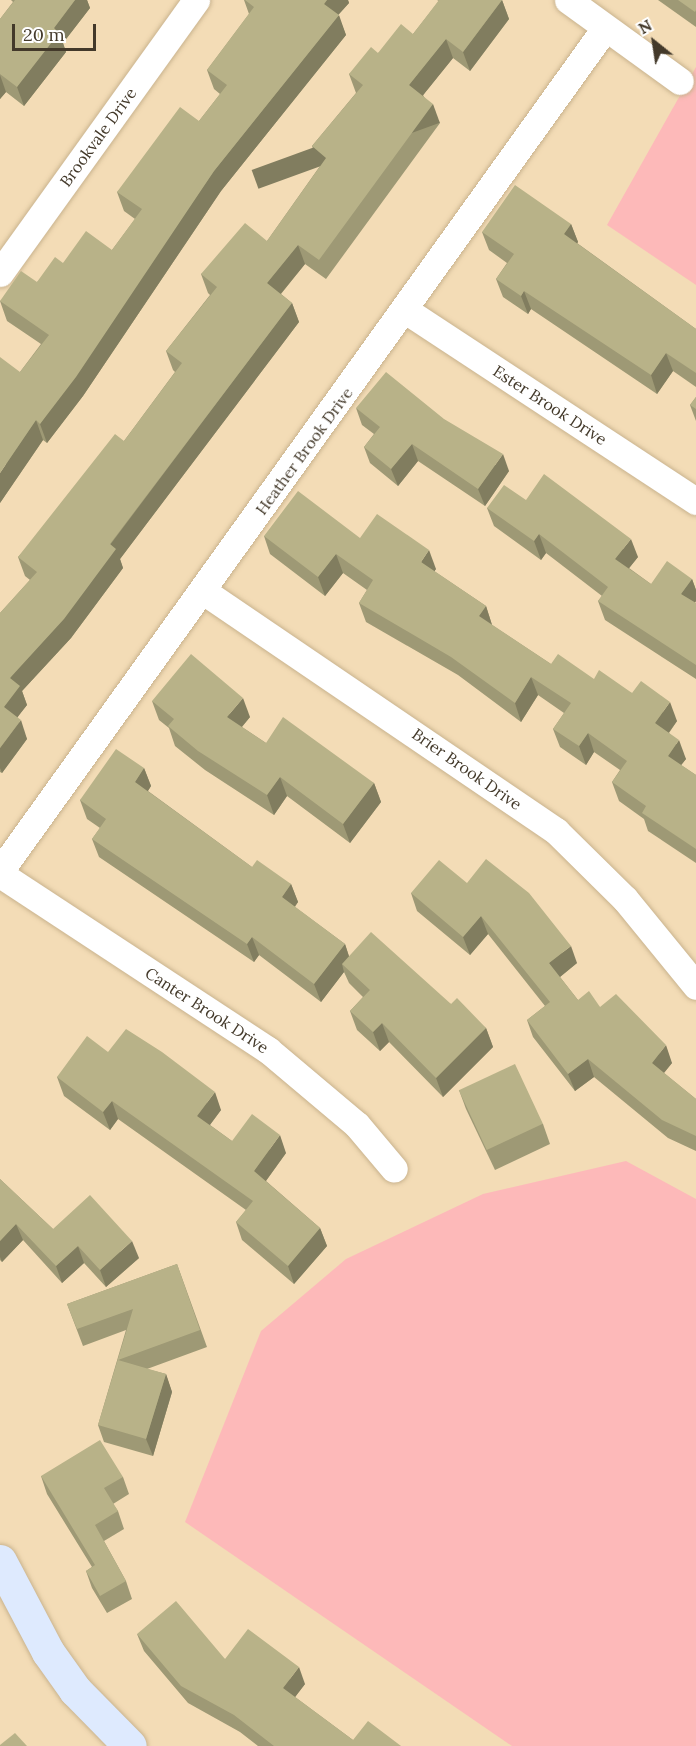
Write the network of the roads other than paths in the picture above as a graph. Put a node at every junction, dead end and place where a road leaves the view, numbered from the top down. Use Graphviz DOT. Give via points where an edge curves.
graph roads {
  1 [pos="196,0"];
  2 [pos="568,0"];
  3 [pos="605,28"];
  4 [pos="680,81"];
  5 [pos="0,273"];
  6 [pos="405,309"];
  7 [pos="696,501"];
  8 [pos="203,591"];
  9 [pos="0,873"];
  10 [pos="696,986"];
  11 [pos="394,1169"];
  12 [pos="0,1561"];
  13 [pos="130,1746"];
  1 -- 5 [label="street, Brookvale Drive"];
  2 -- 3 [label="street"];
  3 -- 4 [label="street"];
  3 -- 6 [label="street, Heather Brook Drive"];
  6 -- 7 [label="street, Ester Brook Drive"];
  6 -- 8 [label="street, Heather Brook Drive"];
  8 -- 9 [label="street, Heather Brook Drive"];
  8 -- 10 [label="street, Brier Brook Drive" via="556,831 625,899"];
  9 -- 11 [label="street, Canter Brook Drive" via="268,1050 336,1105"];
  12 -- 13 [label="street" via="48,1652 75,1690"];
}
